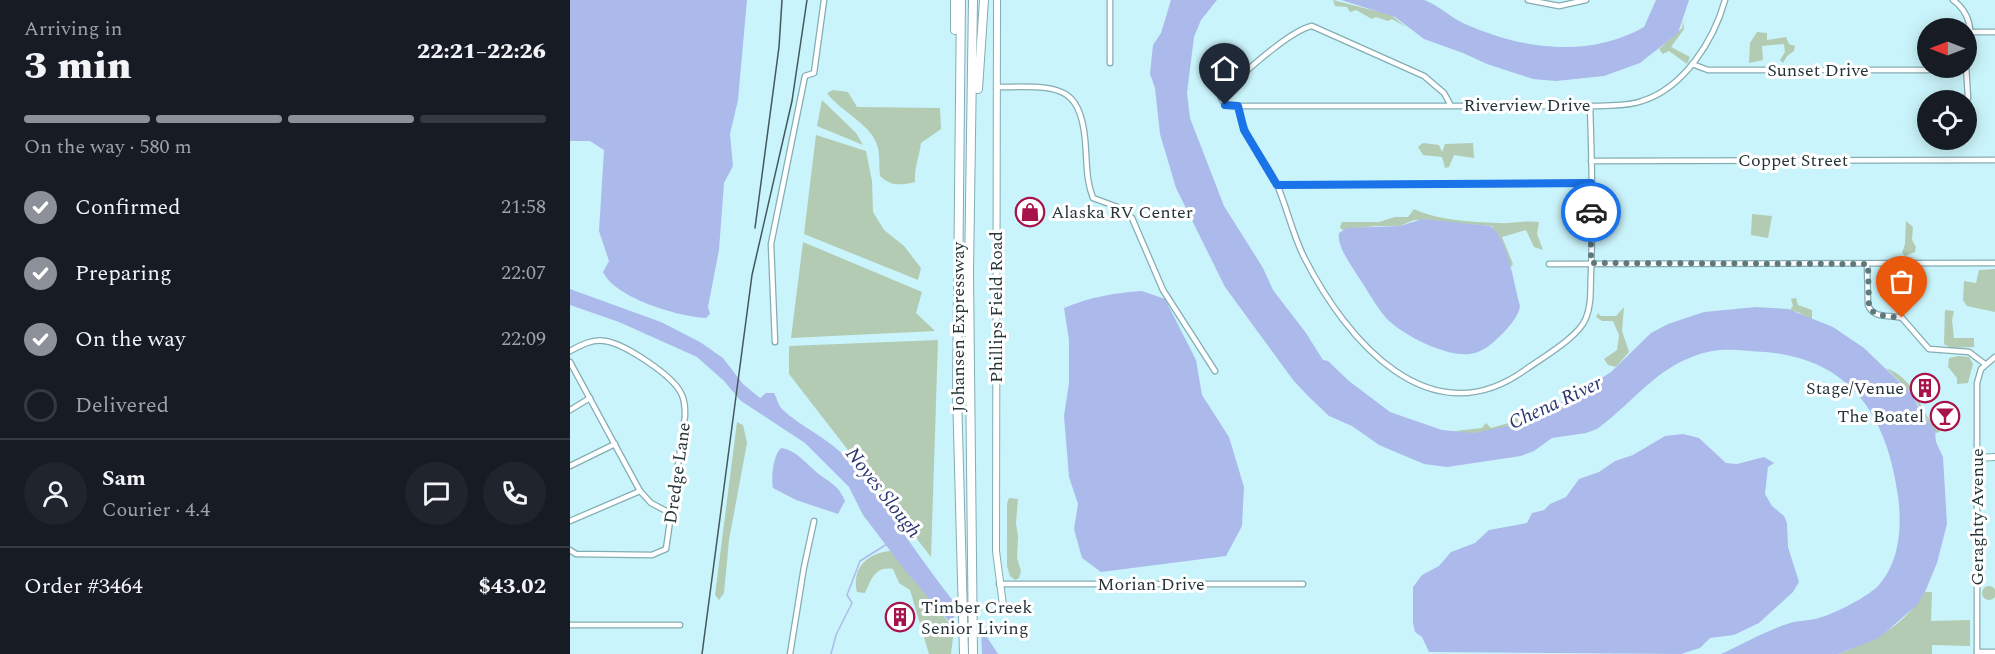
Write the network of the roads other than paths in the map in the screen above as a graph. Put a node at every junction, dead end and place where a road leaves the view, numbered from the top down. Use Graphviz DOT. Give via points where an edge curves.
graph roads {
  1 [pos="824,0"];
  2 [pos="955,0"];
  3 [pos="961,0"];
  4 [pos="973,0"];
  5 [pos="984,0"];
  6 [pos="997,0"];
  7 [pos="1110,0"];
  8 [pos="1528,0"];
  9 [pos="1586,0"];
  10 [pos="1725,0"];
  11 [pos="1953,0"];
  12 [pos="1965,2"];
  13 [pos="1962,7"];
  14 [pos="1966,18"];
  15 [pos="1977,32"];
  16 [pos="1995,32"];
  17 [pos="1110,63"];
  18 [pos="1692,64"];
  19 [pos="1917,70"];
  20 [pos="960,74"];
  21 [pos="997,87"];
  22 [pos="1450,104"];
  23 [pos="1238,106"];
  24 [pos="1590,106"];
  25 [pos="973,134"];
  26 [pos="1995,160"];
  27 [pos="1591,161"];
  28 [pos="1591,183"];
  29 [pos="1277,185"];
  30 [pos="1591,263"];
  31 [pos="1995,263"];
  32 [pos="1549,264"];
  33 [pos="1868,264"];
  34 [pos="775,342"];
  35 [pos="570,351"];
  36 [pos="1995,357"];
  37 [pos="570,362"];
  38 [pos="1985,364"];
  39 [pos="1215,371"];
  40 [pos="590,398"];
  41 [pos="570,410"];
  42 [pos="615,444"];
  43 [pos="1995,457"];
  44 [pos="1977,458"];
  45 [pos="570,466"];
  46 [pos="640,492"];
  47 [pos="672,514"];
  48 [pos="570,521"];
  49 [pos="814,521"];
  50 [pos="570,550"];
  51 [pos="999,584"];
  52 [pos="1303,584"];
  53 [pos="1010,610"];
  54 [pos="570,625"];
  55 [pos="680,625"];
  56 [pos="1995,652"];
  57 [pos="1977,653"];
  58 [pos="790,654"];
  59 [pos="964,654"];
  60 [pos="973,654"];
  1 -- 34 [label="street" via="814,73 805,76 771,244"];
  2 -- 20 [label="highway" via="956,60"];
  3 -- 20 [label="highway, Johansen Expressway"];
  4 -- 25 [label="highway, Johansen Expressway"];
  5 -- 25 [label="highway"];
  6 -- 21 [label="street, Phillips Field Road"];
  7 -- 17 [label="street"];
  8 -- 9 [label="street" via="1559,6"];
  10 -- 18 [label="street, Riverview Drive" via="1716,27"];
  11 -- 13 [label="street"];
  12 -- 13 [label="street"];
  13 -- 14 [label="street"];
  15 -- 16 [label="street"];
  18 -- 19 [label="street, Sunset Drive" via="1708,70"];
  18 -- 24 [label="street, Riverview Drive" via="1646,100"];
  20 -- 59 [label="highway, Johansen Expressway" via="957,393"];
  21 -- 39 [label="street" via="1052,87 1074,100 1084,132 1093,198 1123,209 1132,218 1163,290"];
  21 -- 51 [label="street, Phillips Field Road"];
  22 -- 23 [label="street"];
  22 -- 23 [label="street, Riverview Drive" via="1444,93 1424,76 1312,26 1291,36 1224,92 1223,104"];
  22 -- 24 [label="street, Riverview Drive"];
  23 -- 29 [label="street, Riverview Drive" via="1244,130"];
  24 -- 27 [label="street, Riverview Drive"];
  25 -- 60 [label="highway, Johansen Expressway" via="969,272"];
  26 -- 27 [label="street, Coppet Street"];
  27 -- 28 [label="street, Riverview Drive"];
  28 -- 29 [label="street"];
  28 -- 30 [label="street, Riverview Drive"];
  29 -- 30 [label="street, Riverview Drive" via="1304,258 1352,334 1380,361 1443,392 1473,393 1513,379 1580,329 1589,307"];
  30 -- 32 [label="street"];
  30 -- 33 [label="street"];
  31 -- 33 [label="street"];
  33 -- 38 [label="street" via="1871,312 1902,318 1934,351 1967,352"];
  35 -- 47 [label="street, Dredge Lane" via="591,341 621,346 667,377 682,395 685,416"];
  36 -- 38 [label="street"];
  37 -- 40 [label="street"];
  38 -- 44 [label="street, Geraghty Avenue" via="1977,379"];
  40 -- 41 [label="street"];
  40 -- 42 [label="street"];
  42 -- 45 [label="street"];
  42 -- 46 [label="street"];
  43 -- 44 [label="street"];
  44 -- 57 [label="street, Geraghty Avenue"];
  46 -- 47 [label="street"];
  46 -- 48 [label="street"];
  47 -- 50 [label="street, Dredge Lane" via="668,547 660,553 576,554"];
  49 -- 58 [label="street"];
  51 -- 52 [label="street, Morian Drive"];
  51 -- 53 [label="street, Phillips Field Road" via="1003,605"];
  54 -- 55 [label="street"];
  56 -- 57 [label="street"];
}
